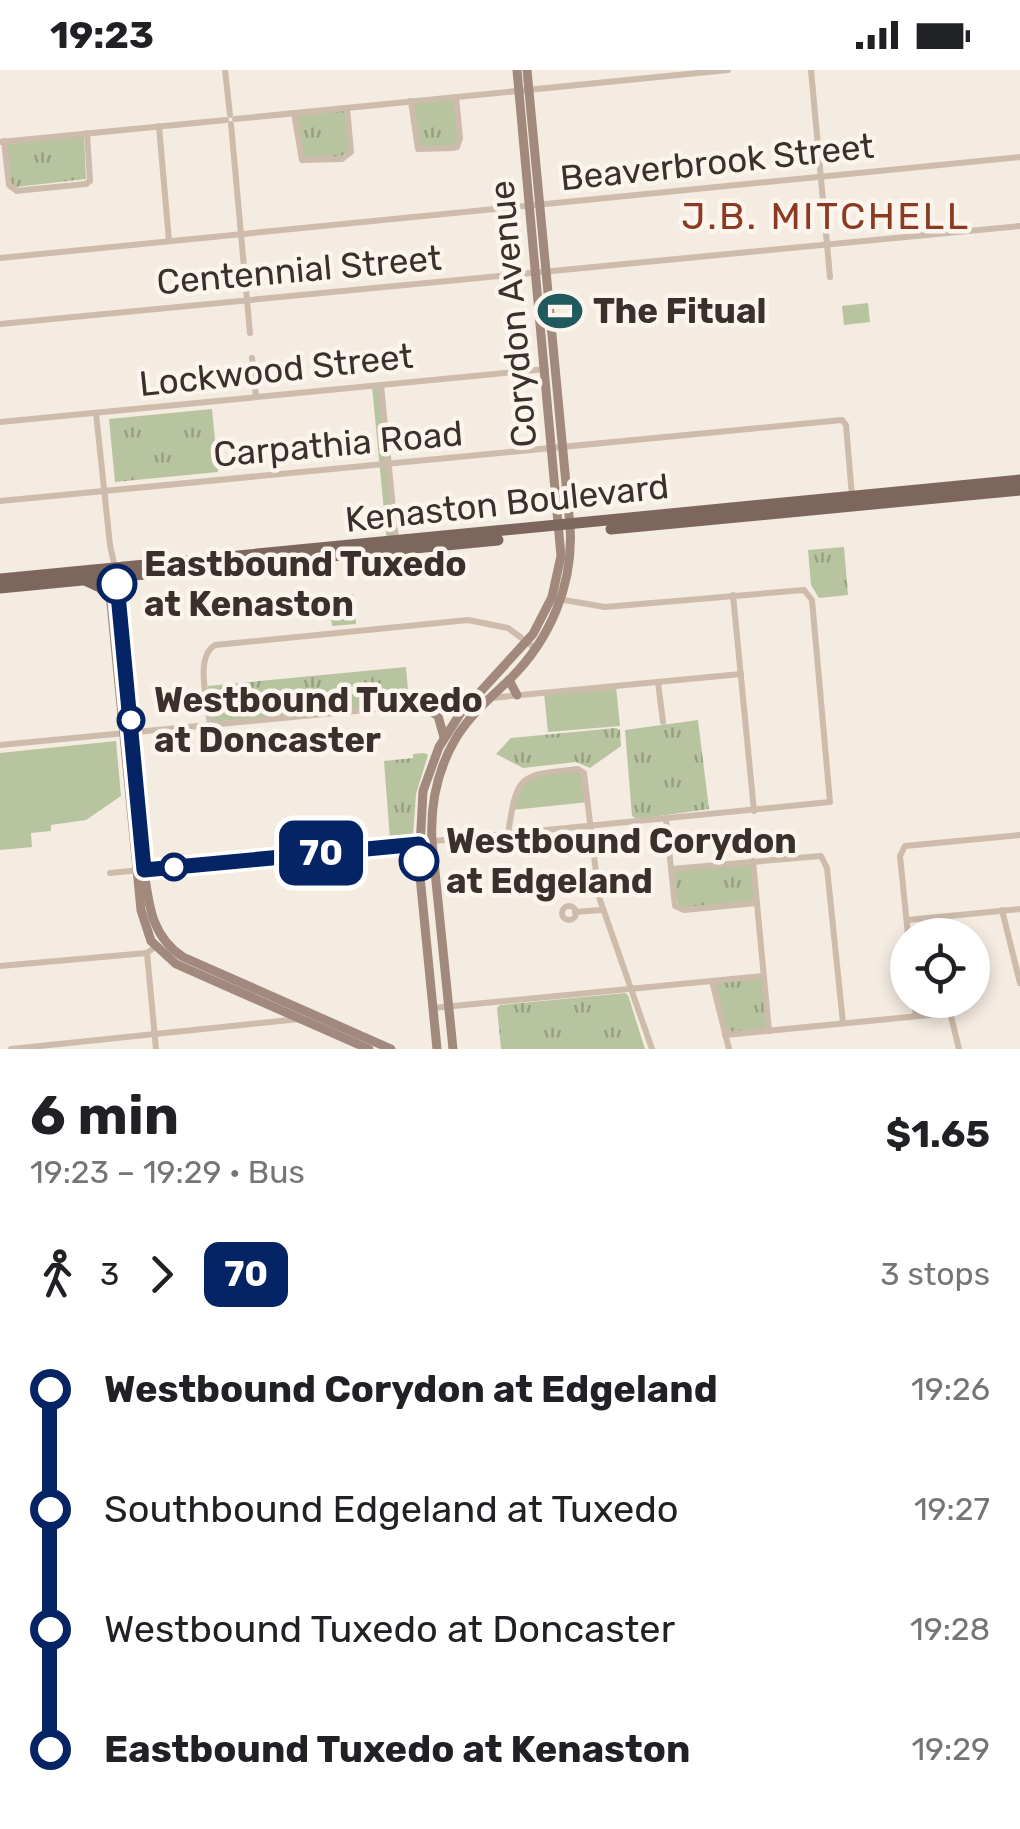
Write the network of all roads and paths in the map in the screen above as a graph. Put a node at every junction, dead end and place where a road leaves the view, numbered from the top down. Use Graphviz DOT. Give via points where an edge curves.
graph roads {
  1 [pos="225,70"];
  2 [pos="517,70"];
  3 [pos="528,70"];
  4 [pos="728,70"];
  5 [pos="811,70"];
  6 [pos="524,90"];
  7 [pos="456,97"];
  8 [pos="412,102"];
  9 [pos="346,108"];
  10 [pos="294,113"];
  11 [pos="230,119"];
  12 [pos="159,126"];
  13 [pos="87,134"];
  14 [pos="2,142"];
  15 [pos="1020,157"];
  16 [pos="821,177"];
  17 [pos="535,205"];
  18 [pos="1020,226"];
  19 [pos="241,234"];
  20 [pos="169,241"];
  21 [pos="827,244"];
  22 [pos="0,258"];
  23 [pos="542,272"];
  24 [pos="830,277"];
  25 [pos="247,300"];
  26 [pos="0,324"];
  27 [pos="250,333"];
  28 [pos="252,358"];
  29 [pos="551,368"];
  30 [pos="382,385"];
  31 [pos="256,397"];
  32 [pos="96,413"];
  33 [pos="0,422"];
  34 [pos="558,448"];
  35 [pos="389,464"];
  36 [pos="1020,480"];
  37 [pos="1020,490"];
  38 [pos="104,491"];
  39 [pos="852,496"];
  40 [pos="0,501"];
  41 [pos="566,530"];
  42 [pos="396,542"];
  43 [pos="112,573"];
  44 [pos="0,579"];
  45 [pos="83,580"];
  46 [pos="0,588"];
  47 [pos="732,596"];
  48 [pos="110,598"];
  49 [pos="556,598"];
  50 [pos="532,644"];
  51 [pos="741,674"];
  52 [pos="502,681"];
  53 [pos="658,682"];
  54 [pos="517,695"];
  55 [pos="489,698"];
  56 [pos="471,700"];
  57 [pos="421,705"];
  58 [pos="464,717"];
  59 [pos="662,722"];
  60 [pos="210,725"];
  61 [pos="128,733"];
  62 [pos="444,738"];
  63 [pos="0,745"];
  64 [pos="754,811"];
  65 [pos="666,820"];
  66 [pos="592,827"];
  67 [pos="508,834"];
  68 [pos="1020,835"];
  69 [pos="432,842"];
  70 [pos="419,844"];
  71 [pos="752,861"];
  72 [pos="671,869"];
  73 [pos="140,870"];
  74 [pos="110,873"];
  75 [pos="756,903"];
  76 [pos="1020,909"];
  77 [pos="602,910"];
  78 [pos="1002,910"];
  79 [pos="576,912"];
  80 [pos="907,918"];
  81 [pos="928,918"];
  82 [pos="1010,942"];
  83 [pos="1020,942"];
  84 [pos="155,946"];
  85 [pos="0,966"];
  86 [pos="763,976"];
  87 [pos="712,982"];
  88 [pos="1020,983"];
  89 [pos="633,989"];
  90 [pos="449,1006"];
  91 [pos="433,1008"];
  92 [pos="300,1018"];
  93 [pos="895,1018"];
  94 [pos="951,1018"];
  95 [pos="843,1023"];
  96 [pos="770,1031"];
  97 [pos="154,1035"];
  98 [pos="726,1035"];
  99 [pos="11,1049"];
  100 [pos="156,1049"];
  101 [pos="370,1049"];
  102 [pos="391,1049"];
  103 [pos="438,1049"];
  104 [pos="453,1049"];
  105 [pos="652,1049"];
  106 [pos="730,1049"];
  107 [pos="959,1049"];
  1 -- 11 [label="street"];
  2 -- 6 [label="main road, Corydon Avenue"];
  3 -- 6 [label="main road, Corydon Avenue"];
  4 -- 6 [label="street"];
  5 -- 16 [label="street"];
  6 -- 7 [label="street"];
  6 -- 17 [label="main road, Corydon Avenue"];
  7 -- 8 [label="street"];
  7 -- 8 [label="street" via="460,138 452,148 418,149"];
  8 -- 9 [label="street"];
  9 -- 10 [label="street"];
  9 -- 10 [label="street" via="351,152 342,159 302,160"];
  10 -- 11 [label="street"];
  11 -- 12 [label="street"];
  11 -- 19 [label="street"];
  12 -- 13 [label="street"];
  12 -- 20 [label="street"];
  13 -- 14 [label="street"];
  13 -- 14 [label="street" via="90,181 17,191 8,185"];
  15 -- 16 [label="street, Beaverbrook Street"];
  16 -- 17 [label="street, Beaverbrook Street"];
  16 -- 21 [label="street"];
  17 -- 19 [label="street, Beaverbrook Street"];
  17 -- 23 [label="main road, Corydon Avenue"];
  18 -- 21 [label="street, Centennial Street"];
  19 -- 20 [label="street, Beaverbrook Street"];
  19 -- 25 [label="street"];
  20 -- 22 [label="street, Beaverbrook Street"];
  21 -- 23 [label="street, Centennial Street"];
  21 -- 24 [label="street"];
  23 -- 25 [label="street, Centennial Street"];
  23 -- 29 [label="main road, Corydon Avenue"];
  25 -- 26 [label="street, Centennial Street"];
  25 -- 27 [label="street"];
  28 -- 31 [label="street"];
  29 -- 30 [label="street, Lockwood Street"];
  29 -- 34 [label="main road, Corydon Avenue"];
  30 -- 31 [label="street, Lockwood Street"];
  30 -- 35 [label="street"];
  31 -- 32 [label="street, Lockwood Street"];
  32 -- 33 [label="street, Lockwood Street"];
  32 -- 38 [label="street"];
  34 -- 35 [label="street, Carpathia Road"];
  34 -- 39 [label="street, Carpathia Road" via="842,420"];
  34 -- 41 [label="main road, Corydon Avenue"];
  35 -- 38 [label="street, Carpathia Road"];
  35 -- 42 [label="street"];
  36 -- 39 [label="main road, Kenaston Boulevard"];
  37 -- 41 [label="main road, Kenaston Boulevard"];
  38 -- 40 [label="street, Carpathia Road"];
  38 -- 43 [label="street"];
  39 -- 41 [label="main road, Kenaston Boulevard"];
  41 -- 42 [label="main road, Kenaston Boulevard"];
  41 -- 43 [label="main road, Kenaston Boulevard"];
  41 -- 49 [label="main road, Corydon Avenue"];
  42 -- 43 [label="main road, Kenaston Boulevard"];
  43 -- 44 [label="main road, Kenaston Boulevard"];
  43 -- 45 [label="main road, Kenaston Boulevard"];
  43 -- 48 [label="main road"];
  43 -- 61 [label="main road"];
  45 -- 46 [label="main road, Kenaston Boulevard"];
  45 -- 48 [label="main road"];
  47 -- 49 [label="street" via="605,607"];
  47 -- 51 [label="street"];
  47 -- 64 [label="street" via="798,588 809,594 830,802"];
  48 -- 61 [label="main road"];
  49 -- 50 [label="main road, Corydon Avenue"];
  50 -- 52 [label="main road, Corydon Avenue"];
  50 -- 60 [label="street" via="494,623 468,620 215,644 203,660"];
  51 -- 53 [label="street"];
  51 -- 64 [label="street"];
  52 -- 54 [label="main road"];
  52 -- 55 [label="main road, Corydon Avenue"];
  52 -- 56 [label="main road, Corydon Avenue"];
  53 -- 54 [label="street"];
  53 -- 59 [label="street"];
  54 -- 55 [label="street"];
  55 -- 56 [label="street"];
  55 -- 58 [label="main road, Corydon Avenue"];
  56 -- 57 [label="street"];
  56 -- 58 [label="main road, Corydon Avenue"];
  57 -- 60 [label="street"];
  57 -- 62 [label="main road" via="438,716"];
  58 -- 62 [label="main road, Corydon Avenue"];
  58 -- 69 [label="main road, Corydon Avenue" via="441,770"];
  60 -- 61 [label="street"];
  61 -- 63 [label="street"];
  61 -- 73 [label="main road"];
  62 -- 70 [label="main road, Corydon Avenue" via="424,791"];
  64 -- 65 [label="street"];
  65 -- 66 [label="street"];
  65 -- 72 [label="street"];
  66 -- 67 [label="street"];
  66 -- 67 [label="street" via="587,780 578,769 525,778 512,803"];
  66 -- 77 [label="street"];
  67 -- 69 [label="street"];
  68 -- 80 [label="street" via="904,846"];
  69 -- 70 [label="street"];
  69 -- 90 [label="main road, Corydon Avenue"];
  70 -- 73 [label="street"];
  70 -- 91 [label="main road, Corydon Avenue"];
  71 -- 72 [label="street"];
  71 -- 75 [label="street"];
  71 -- 95 [label="street" via="816,855 825,860"];
  72 -- 75 [label="street" via="679,909"];
  73 -- 74 [label="street"];
  73 -- 84 [label="main road"];
  75 -- 86 [label="street"];
  76 -- 78 [label="street"];
  77 -- 79 [label="street"];
  77 -- 89 [label="street"];
  78 -- 81 [label="street"];
  78 -- 82 [label="street"];
  82 -- 83 [label="street"];
  82 -- 88 [label="street"];
  84 -- 85 [label="street"];
  84 -- 92 [label="main road" via="176,964"];
  84 -- 97 [label="street"];
  84 -- 102 [label="main road"];
  86 -- 87 [label="street"];
  86 -- 96 [label="street"];
  87 -- 89 [label="street"];
  87 -- 98 [label="street"];
  89 -- 90 [label="street"];
  89 -- 105 [label="street"];
  90 -- 91 [label="street"];
  90 -- 104 [label="main road, Corydon Avenue"];
  91 -- 103 [label="main road, Corydon Avenue"];
  92 -- 97 [label="street"];
  92 -- 101 [label="main road"];
  93 -- 95 [label="street"];
  94 -- 107 [label="street"];
  95 -- 96 [label="street"];
  96 -- 98 [label="street"];
  97 -- 99 [label="street"];
  97 -- 100 [label="street"];
  98 -- 106 [label="street"];
}
